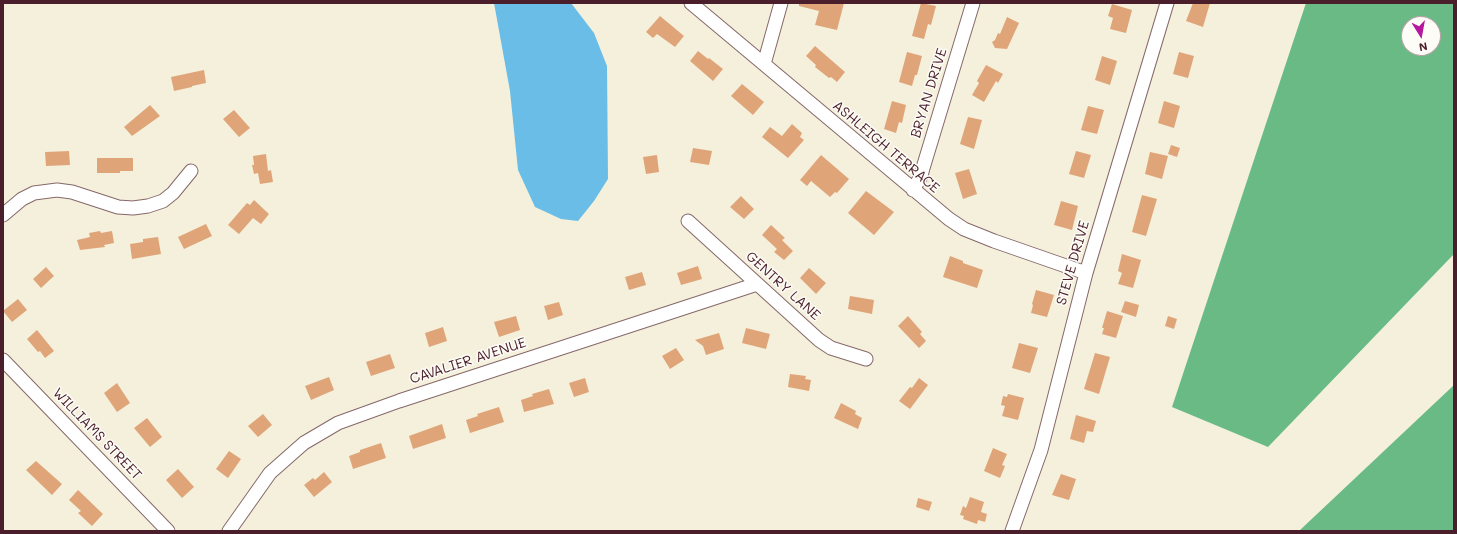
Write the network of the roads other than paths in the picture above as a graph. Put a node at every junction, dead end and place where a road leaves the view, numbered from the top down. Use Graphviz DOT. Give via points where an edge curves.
graph roads {
  1 [pos="691,3"];
  2 [pos="781,3"];
  3 [pos="973,3"];
  4 [pos="1167,3"];
  5 [pos="764,64"];
  6 [pos="191,171"];
  7 [pos="913,190"];
  8 [pos="3,215"];
  9 [pos="688,221"];
  10 [pos="1086,273"];
  11 [pos="757,284"];
  12 [pos="866,359"];
  13 [pos="3,360"];
  14 [pos="168,531"];
  15 [pos="229,531"];
  16 [pos="1012,531"];
  1 -- 5 [label="street, ASHLEIGH TERRACE"];
  2 -- 5 [label="street"];
  3 -- 7 [label="street, BRYAN DRIVE" via="922,172"];
  4 -- 10 [label="street, STEVE DRIVE"];
  5 -- 7 [label="street, ASHLEIGH TERRACE"];
  6 -- 8 [label="street" via="173,194 148,206 118,207 72,192 45,191 22,199"];
  7 -- 10 [label="street, ASHLEIGH TERRACE" via="964,229"];
  9 -- 11 [label="street, GENTRY LANE"];
  10 -- 16 [label="street, STEVE DRIVE" via="1041,450"];
  11 -- 12 [label="street, GENTRY LANE" via="819,340 831,348"];
  11 -- 15 [label="street, CAVALIER AVENUE" via="338,422 304,443 275,469"];
  13 -- 14 [label="street, WILLIAMS STREET"];
}
